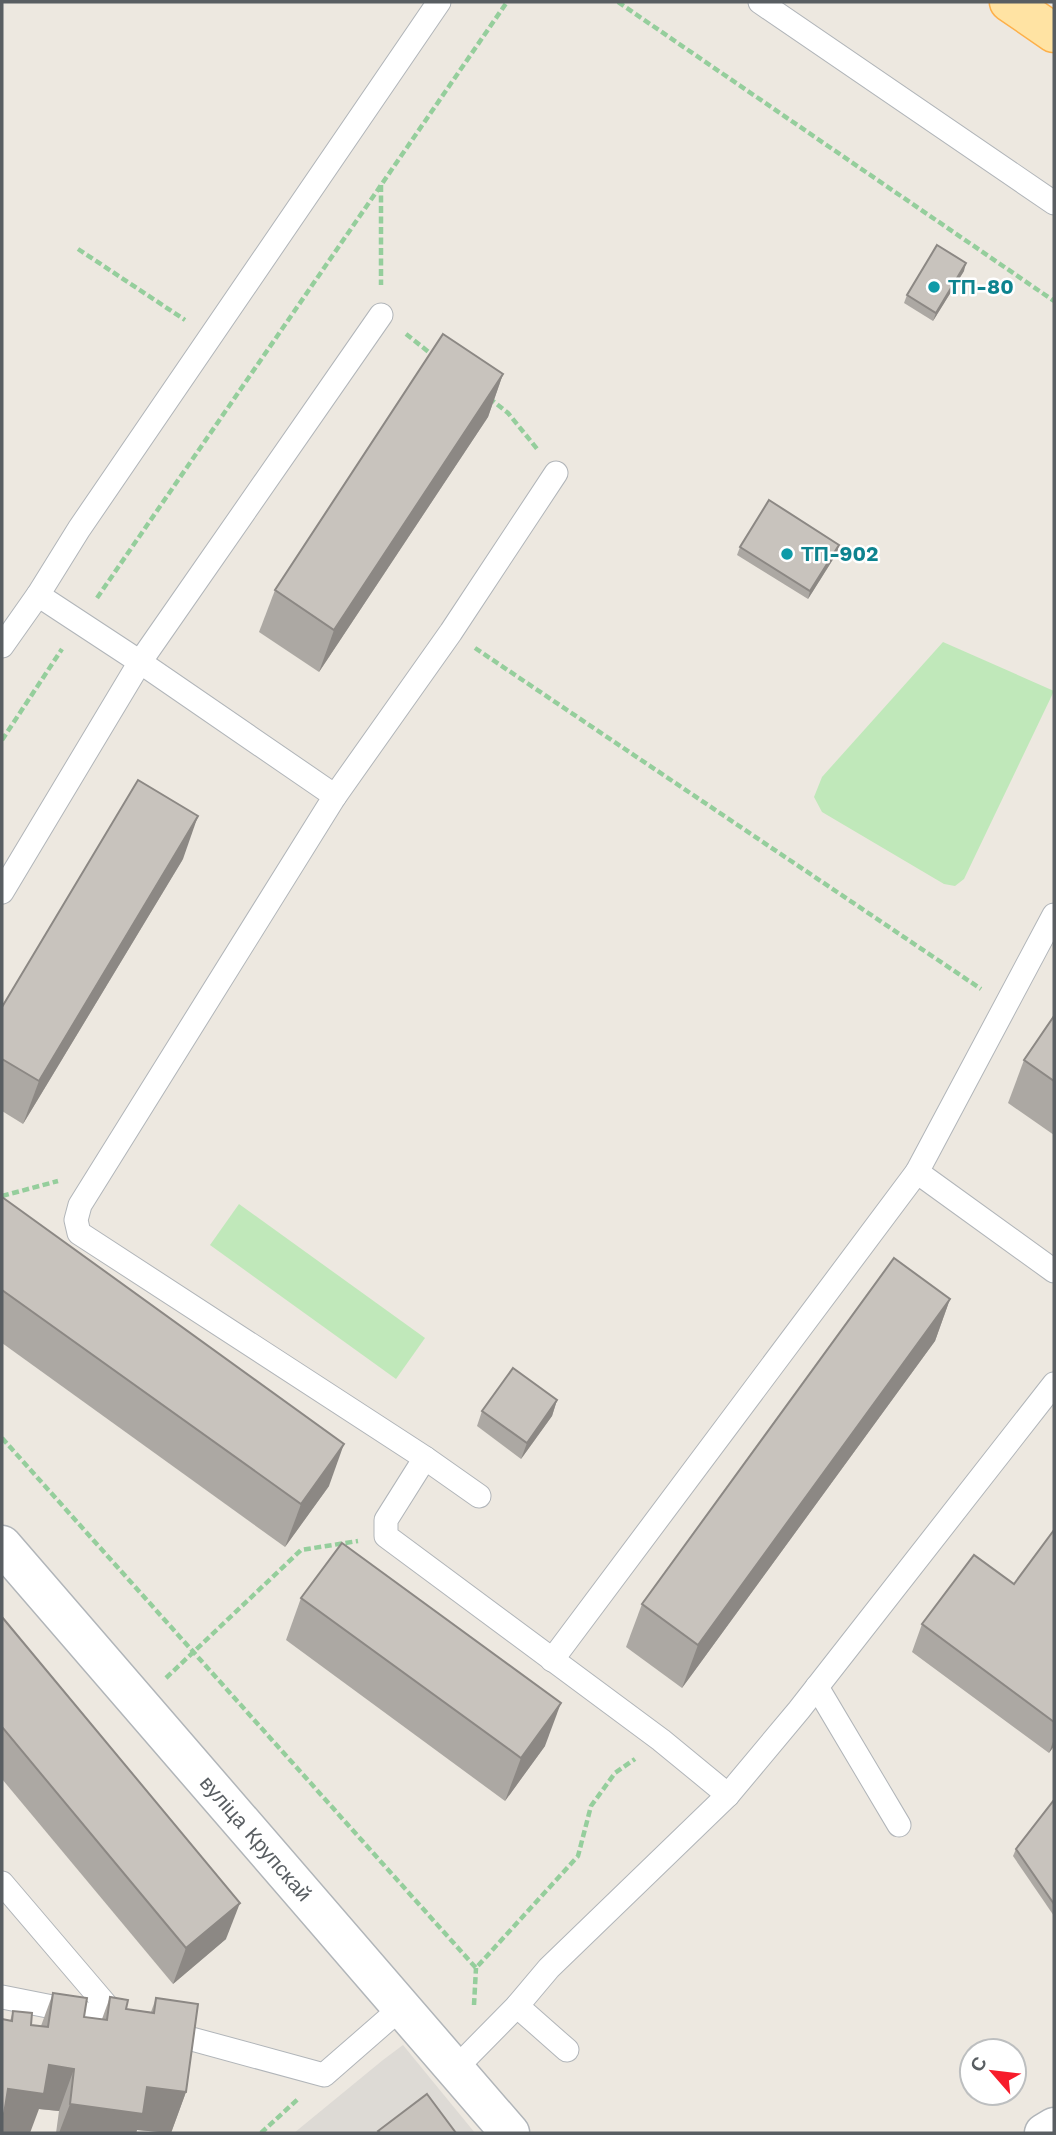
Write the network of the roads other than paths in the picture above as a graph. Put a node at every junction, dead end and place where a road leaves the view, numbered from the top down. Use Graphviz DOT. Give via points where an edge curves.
graph roads {
  1 [pos="439,2"];
  2 [pos="760,2"];
  3 [pos="1009,2"];
  4 [pos="1054,33"];
  5 [pos="1054,203"];
  6 [pos="381,316"];
  7 [pos="556,473"];
  8 [pos="38,595"];
  9 [pos="2,646"];
  10 [pos="140,662"];
  11 [pos="335,796"];
  12 [pos="2,892"];
  13 [pos="1054,915"];
  14 [pos="917,1172"];
  15 [pos="1054,1271"];
  16 [pos="1054,1384"];
  17 [pos="425,1458"];
  18 [pos="480,1496"];
  19 [pos="2,1545"];
  20 [pos="552,1660"];
  21 [pos="817,1687"];
  22 [pos="728,1796"];
  23 [pos="899,1825"];
  24 [pos="2,1882"];
  25 [pos="2,1997"];
  26 [pos="517,2006"];
  27 [pos="402,2007"];
  28 [pos="118,2019"];
  29 [pos="567,2050"];
  30 [pos="456,2068"];
  31 [pos="1054,2127"];
  32 [pos="510,2133"];
  33 [pos="1044,2133"];
  1 -- 8 [label="lane"];
  2 -- 5 [label="lane"];
  3 -- 4 [label="main road"];
  6 -- 10 [label="lane"];
  7 -- 11 [label="lane"];
  8 -- 9 [label="lane"];
  8 -- 10 [label="lane"];
  10 -- 11 [label="lane"];
  10 -- 12 [label="lane"];
  11 -- 17 [label="lane" via="80,1205 76,1220 79,1233"];
  13 -- 14 [label="lane"];
  14 -- 15 [label="lane"];
  14 -- 20 [label="lane"];
  16 -- 21 [label="lane"];
  17 -- 18 [label="lane"];
  17 -- 20 [label="lane" via="386,1520 386,1536"];
  19 -- 27 [label="street, вуліца Крупскай"];
  20 -- 22 [label="lane"];
  21 -- 22 [label="lane"];
  21 -- 23 [label="lane"];
  22 -- 26 [label="lane" via="550,1968"];
  24 -- 28 [label="lane"];
  25 -- 28 [label="lane"];
  26 -- 29 [label="lane"];
  26 -- 30 [label="lane"];
  27 -- 28 [label="lane" via="324,2075"];
  27 -- 30 [label="street, вуліца Крупскай"];
  30 -- 32 [label="street, вуліца Крупскай"];
  31 -- 33 [label="street"];
}
